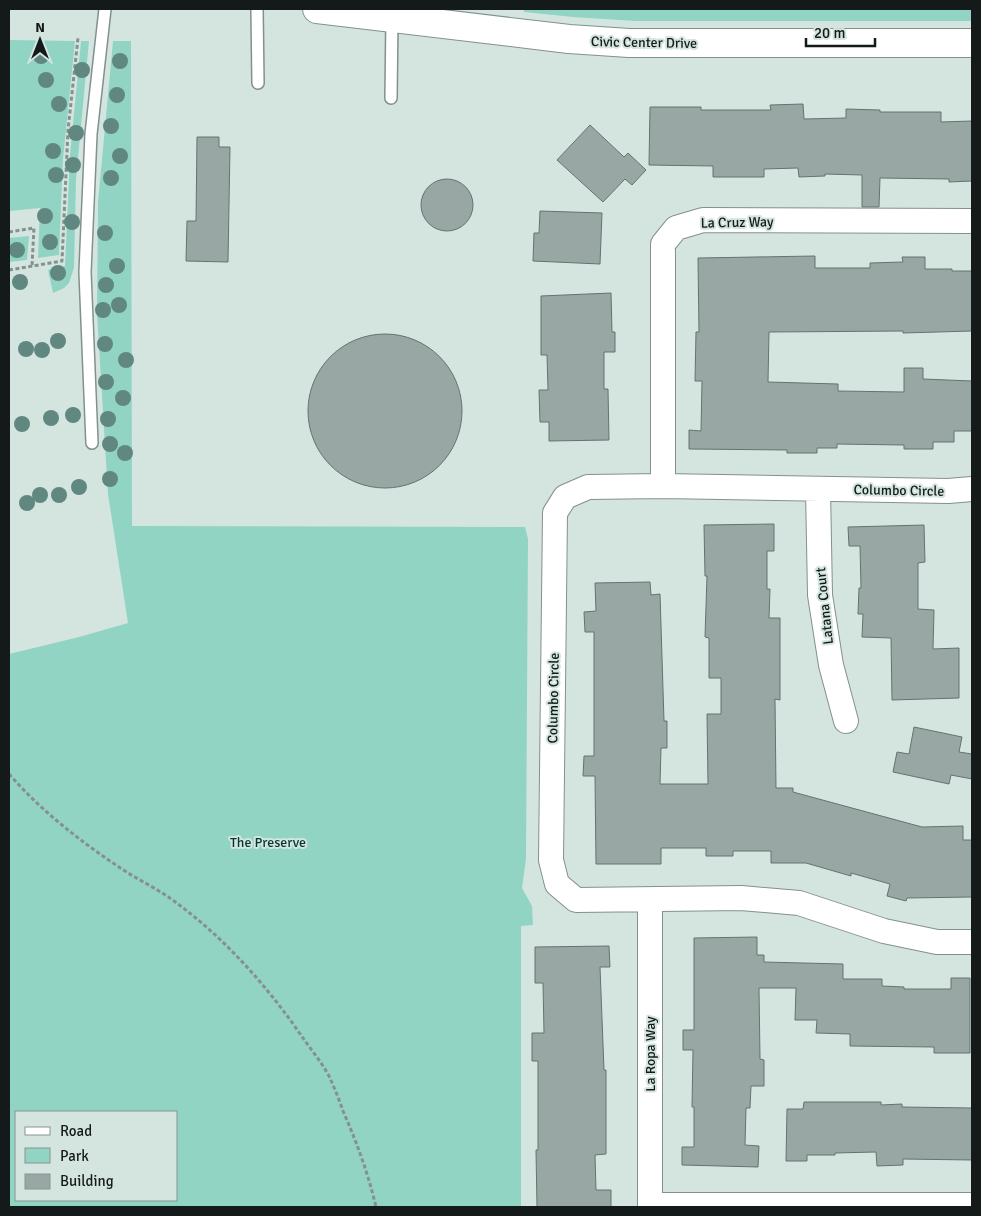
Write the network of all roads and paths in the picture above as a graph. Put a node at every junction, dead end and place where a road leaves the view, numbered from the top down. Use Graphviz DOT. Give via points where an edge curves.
graph roads {
  1 [pos="105,9"];
  2 [pos="257,9"];
  3 [pos="317,9"];
  4 [pos="392,17"];
  5 [pos="78,38"];
  6 [pos="972,43"];
  7 [pos="258,83"];
  8 [pos="391,98"];
  9 [pos="972,221"];
  10 [pos="9,232"];
  11 [pos="32,266"];
  12 [pos="9,270"];
  13 [pos="92,442"];
  14 [pos="663,486"];
  15 [pos="818,489"];
  16 [pos="972,489"];
  17 [pos="846,721"];
  18 [pos="9,774"];
  19 [pos="650,900"];
  20 [pos="972,942"];
  21 [pos="972,1205"];
  22 [pos="650,1206"];
  23 [pos="376,1207"];
  1 -- 13 [label="lane" via="91,134 85,272"];
  2 -- 7 [label="lane"];
  3 -- 4 [label="street, Civic Center Drive"];
  4 -- 6 [label="street, Civic Center Drive" via="570,39 630,43"];
  4 -- 8 [label="lane"];
  5 -- 11 [label="path" via="66,156 62,261"];
  9 -- 14 [label="street, La Cruz Way" via="703,220 676,228 663,244"];
  10 -- 11 [label="path" via="34,228"];
  11 -- 12 [label="path"];
  14 -- 15 [label="street, Columbo Circle"];
  14 -- 19 [label="street, Columbo Circle" via="588,487 565,496 555,513 550,860 556,884 576,900"];
  15 -- 16 [label="street, Columbo Circle"];
  15 -- 17 [label="street, Latana Court" via="820,595 831,665"];
  18 -- 23 [label="path" via="22,790 85,843 173,900 223,942 258,978 328,1075 360,1150"];
  19 -- 20 [label="street, Columbo Circle" via="741,898 798,903 884,931 936,942"];
  19 -- 22 [label="street, La Ropa Way"];
  21 -- 22 [label="street"];
}
